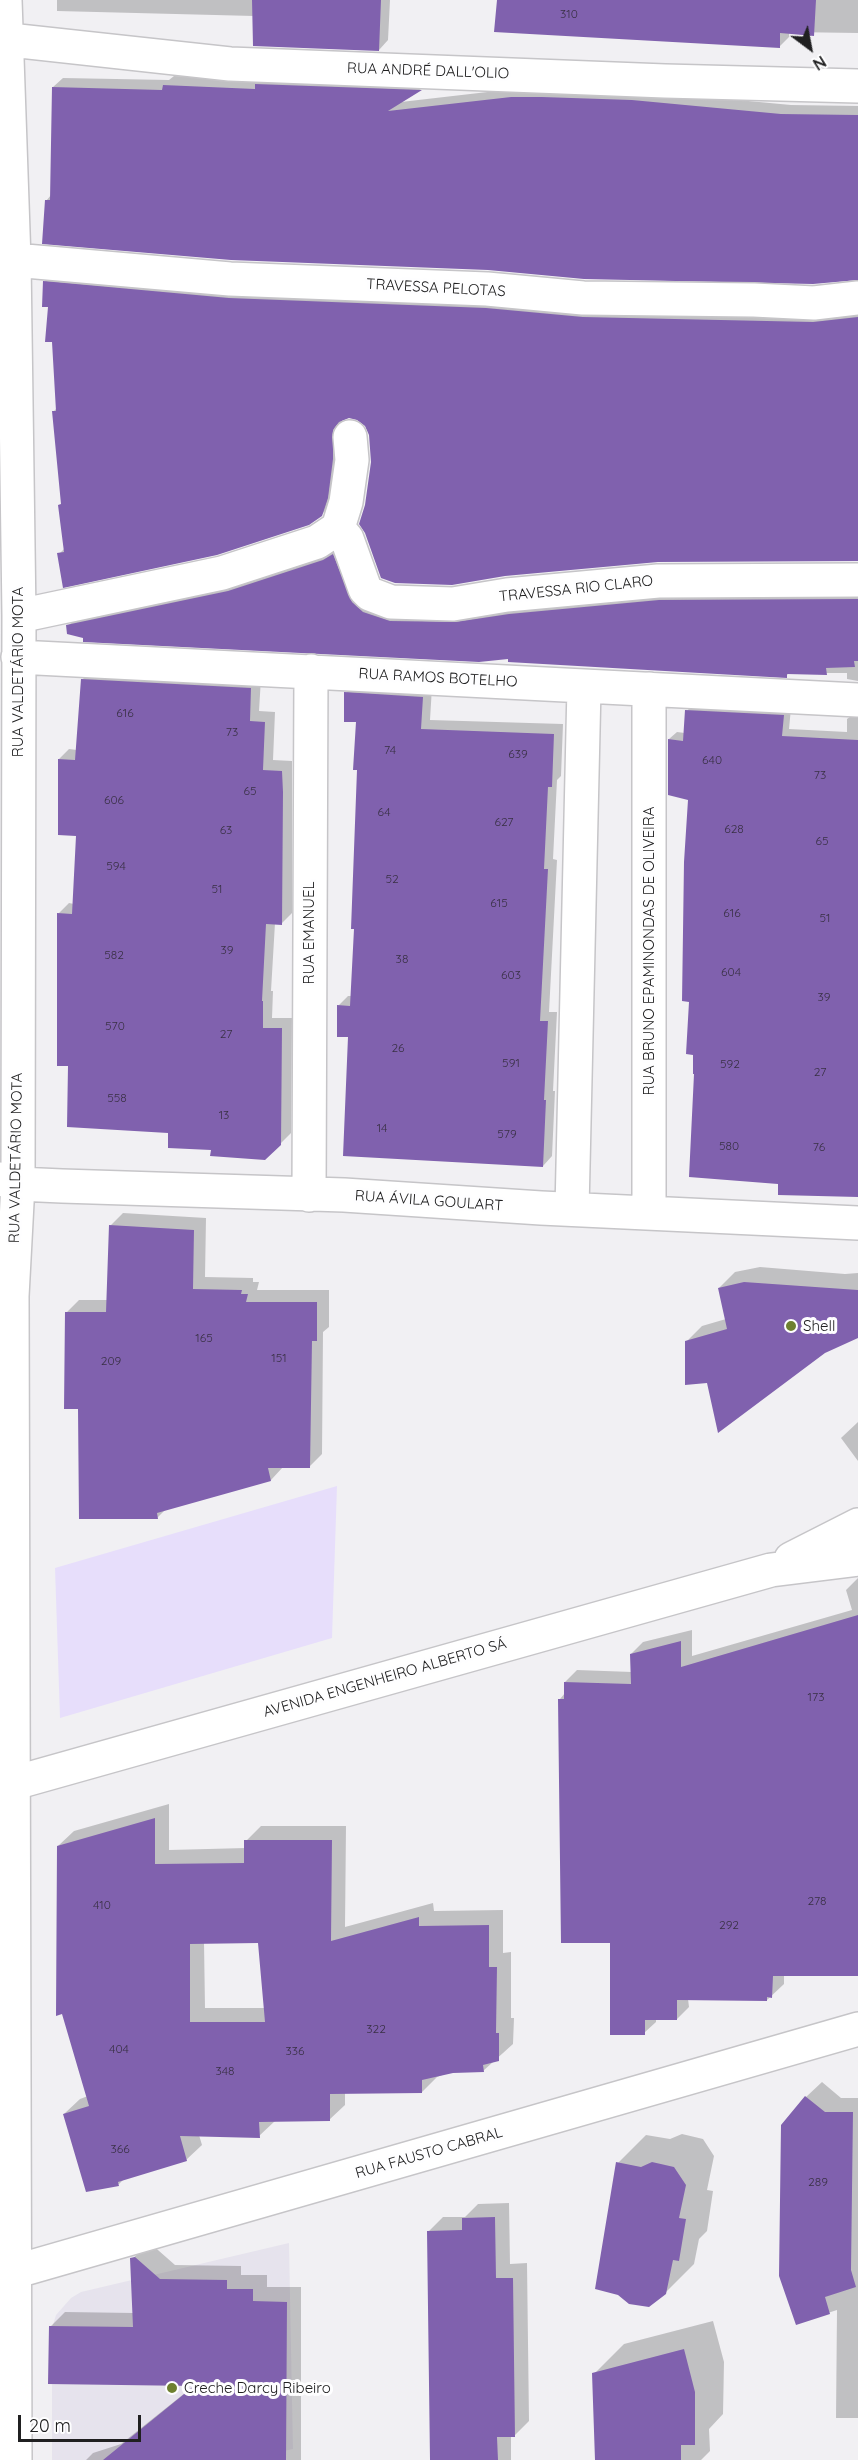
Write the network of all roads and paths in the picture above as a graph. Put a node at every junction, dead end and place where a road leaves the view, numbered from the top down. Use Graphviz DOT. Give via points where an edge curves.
graph roads {
  1 [pos="6,0"];
  2 [pos="3,40"];
  3 [pos="858,86"];
  4 [pos="14,261"];
  5 [pos="858,298"];
  6 [pos="350,437"];
  7 [pos="338,528"];
  8 [pos="858,579"];
  9 [pos="12,617"];
  10 [pos="18,657"];
  11 [pos="311,671"];
  12 [pos="584,687"];
  13 [pos="649,689"];
  14 [pos="858,700"];
  15 [pos="9,1181"];
  16 [pos="309,1195"];
  17 [pos="572,1209"];
  18 [pos="649,1213"];
  19 [pos="858,1223"];
  20 [pos="6,1298"];
  21 [pos="858,1525"];
  22 [pos="858,1559"];
  23 [pos="771,1569"];
  24 [pos="6,1786"];
  25 [pos="858,2029"];
  26 [pos="6,2274"];
  27 [pos="15,2460"];
  1 -- 2 [label="street, RUA VALDETÁRIO MOTA"];
  2 -- 3 [label="street, RUA ANDRÉ DALL'OLIO" via="230,64"];
  2 -- 4 [label="street, RUA VALDETÁRIO MOTA"];
  4 -- 5 [label="street, TRAVESSA PELOTAS" via="230,279 488,289 584,298 814,303"];
  4 -- 9 [label="street, RUA VALDETÁRIO MOTA"];
  6 -- 7 [label="street" via="352,460"];
  7 -- 8 [label="street, TRAVESSA RIO CLARO" via="347,539 365,589 391,602 453,604 658,581"];
  7 -- 9 [label="street" via="317,542 222,573"];
  9 -- 10 [label="street, RUA VALDETÁRIO MOTA"];
  10 -- 11 [label="street, RUA RAMOS BOTELHO"];
  10 -- 15 [label="street, RUA VALDETÁRIO MOTA"];
  11 -- 12 [label="street, RUA RAMOS BOTELHO"];
  11 -- 16 [label="street, RUA EMANUEL"];
  12 -- 13 [label="street, RUA RAMOS BOTELHO"];
  12 -- 17 [label="street"];
  13 -- 14 [label="street, RUA RAMOS BOTELHO"];
  13 -- 18 [label="street, RUA BRUNO EPAMINONDAS DE OLIVEIRA"];
  15 -- 16 [label="street, RUA ÁVILA GOULART"];
  15 -- 20 [label="street, RUA VALDETÁRIO MOTA"];
  16 -- 17 [label="street, RUA ÁVILA GOULART"];
  17 -- 18 [label="street, RUA ÁVILA GOULART"];
  18 -- 19 [label="street, RUA ÁVILA GOULART"];
  20 -- 24 [label="street, RUA VALDETÁRIO MOTA"];
  21 -- 23 [label="street, AVENIDA ENGENHEIRO ALBERTO SÁ"];
  22 -- 23 [label="street, AVENIDA ENGENHEIRO ALBERTO SÁ"];
  23 -- 24 [label="street, AVENIDA ENGENHEIRO ALBERTO SÁ"];
  24 -- 26 [label="street, RUA VALDETÁRIO MOTA"];
  25 -- 26 [label="street, RUA FAUSTO CABRAL"];
  26 -- 27 [label="street, RUA VALDETÁRIO MOTA"];
}
